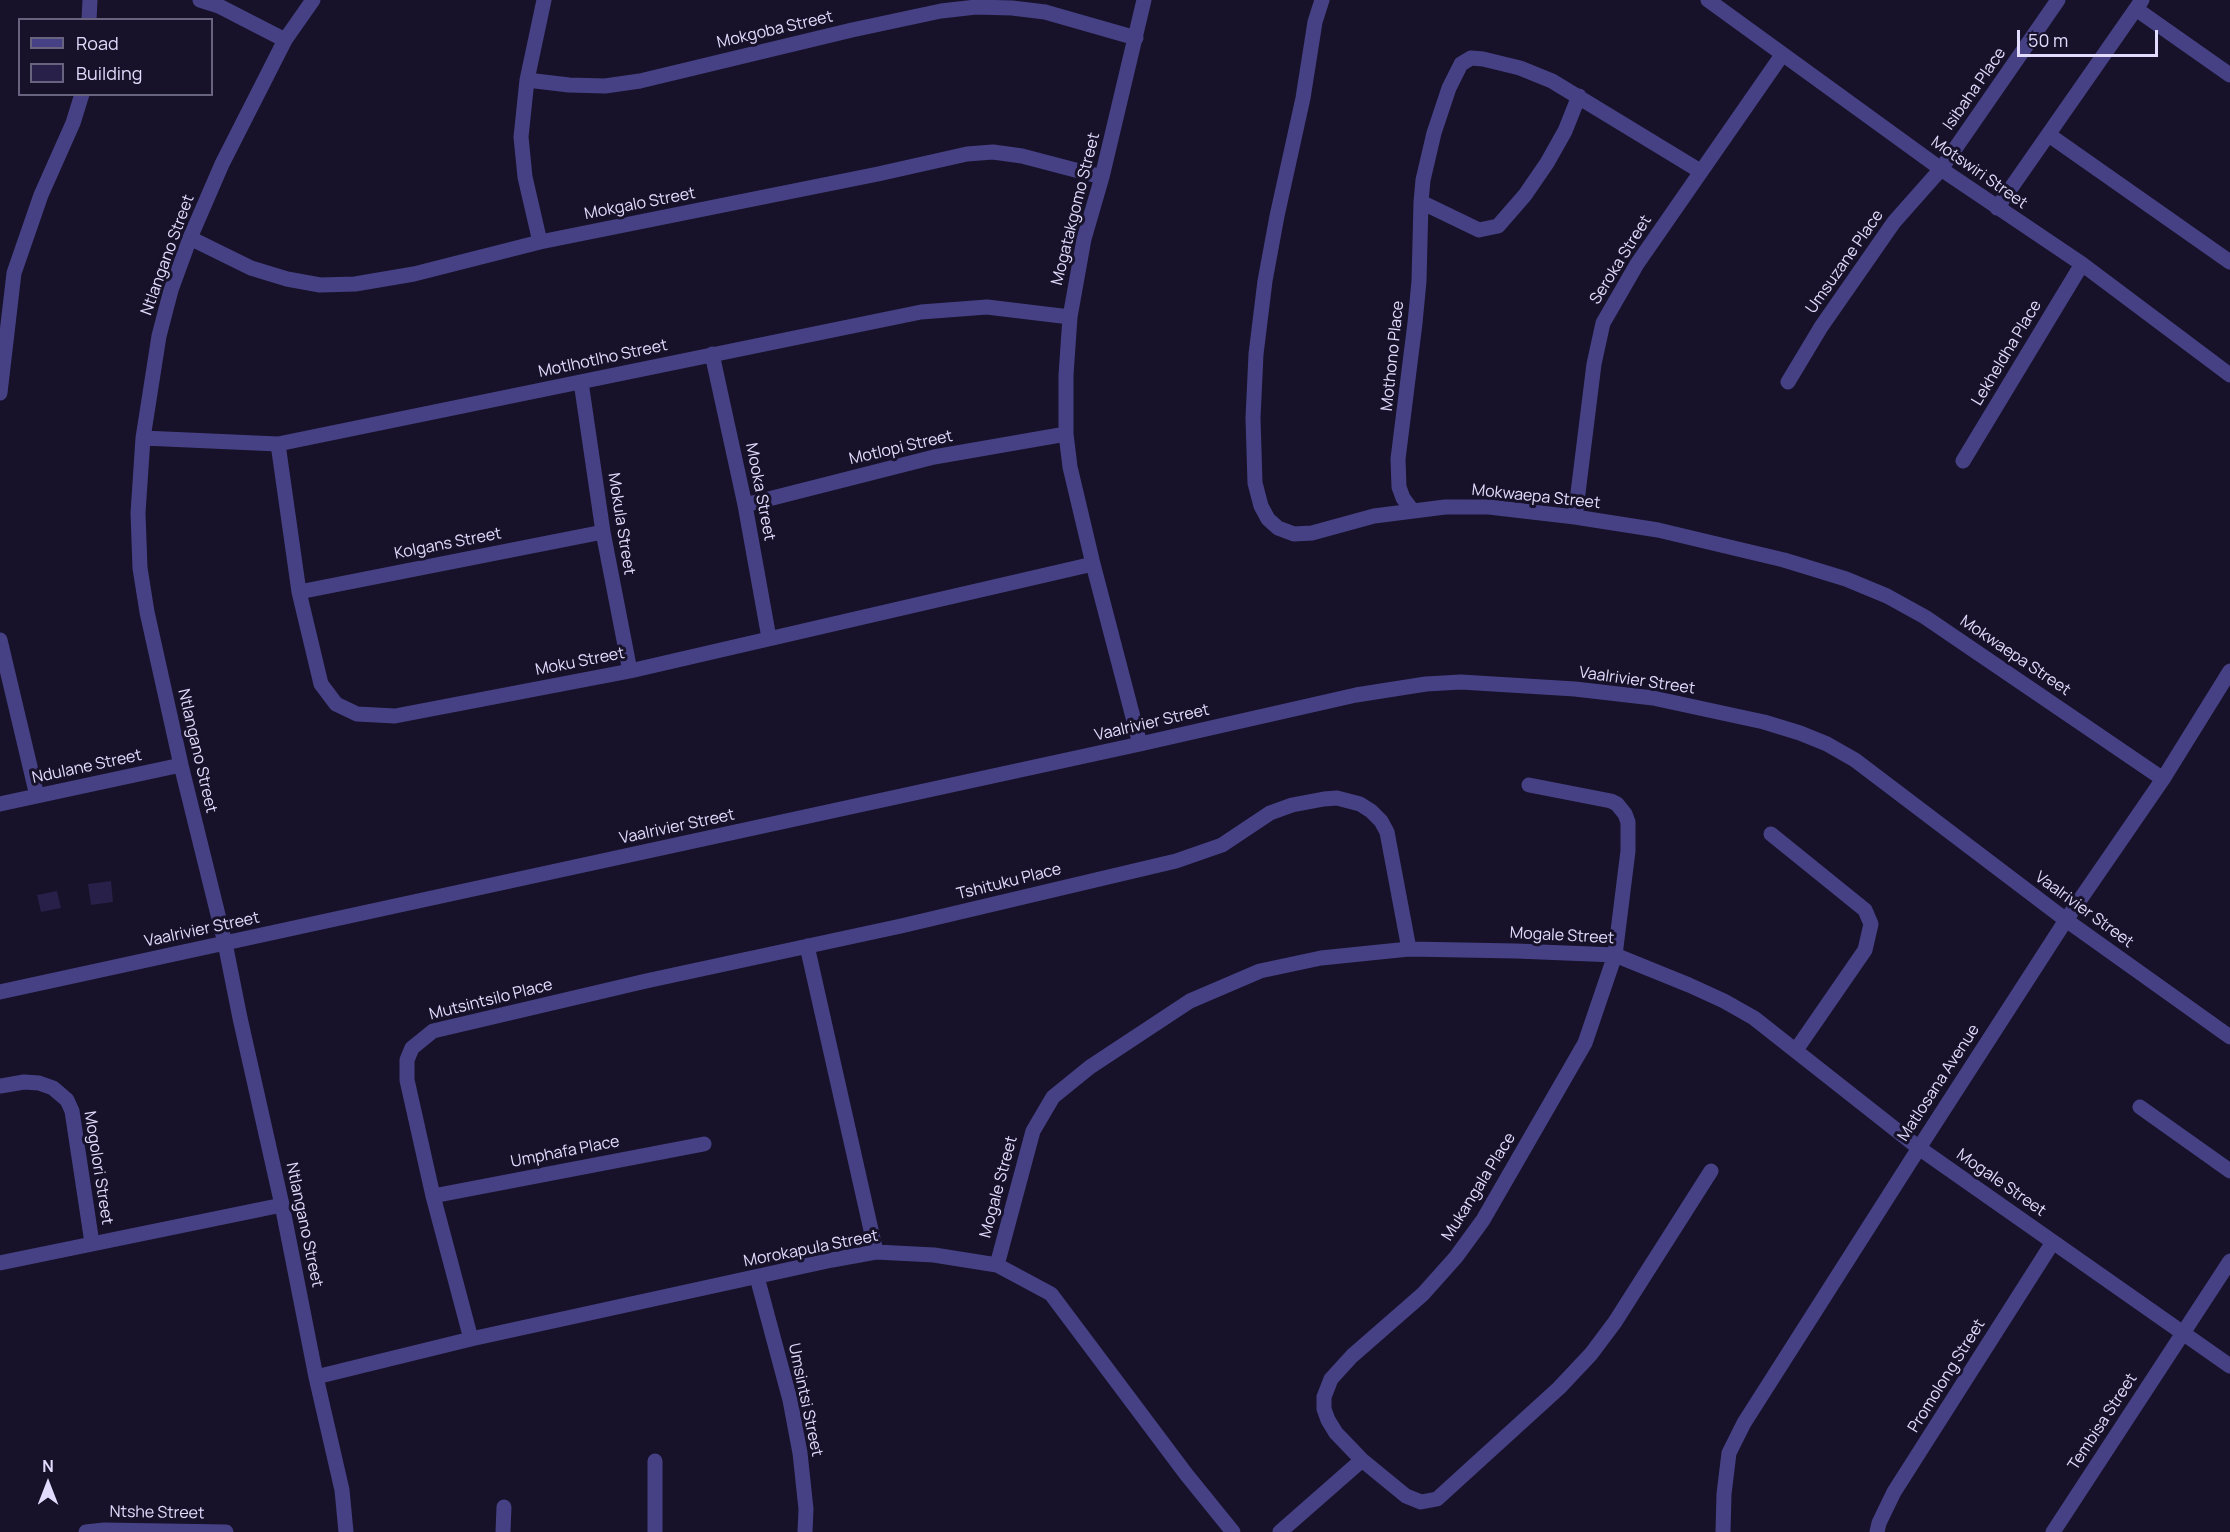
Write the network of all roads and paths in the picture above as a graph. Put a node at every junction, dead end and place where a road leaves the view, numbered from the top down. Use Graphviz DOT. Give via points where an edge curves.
graph roads {
  1 [pos="90,0"];
  2 [pos="200,0"];
  3 [pos="313,0"];
  4 [pos="544,0"];
  5 [pos="1144,0"];
  6 [pos="1322,0"];
  7 [pos="1708,0"];
  8 [pos="2058,0"];
  9 [pos="2139,4"];
  10 [pos="89,18"];
  11 [pos="1136,38"];
  12 [pos="285,40"];
  13 [pos="1782,55"];
  14 [pos="2230,75"];
  15 [pos="527,80"];
  16 [pos="81,96"];
  17 [pos="1579,96"];
  18 [pos="2049,135"];
  19 [pos="1941,169"];
  20 [pos="1700,171"];
  21 [pos="1102,177"];
  22 [pos="1421,202"];
  23 [pos="1997,208"];
  24 [pos="190,238"];
  25 [pos="540,242"];
  26 [pos="2230,262"];
  27 [pos="2082,264"];
  28 [pos="1070,317"];
  29 [pos="712,354"];
  30 [pos="2230,375"];
  31 [pos="581,382"];
  32 [pos="1788,382"];
  33 [pos="0,393"];
  34 [pos="1066,434"];
  35 [pos="143,438"];
  36 [pos="278,444"];
  37 [pos="1963,461"];
  38 [pos="745,505"];
  39 [pos="1412,510"];
  40 [pos="1575,517"];
  41 [pos="603,532"];
  42 [pos="1093,564"];
  43 [pos="299,592"];
  44 [pos="769,638"];
  45 [pos="0,640"];
  46 [pos="630,671"];
  47 [pos="2230,671"];
  48 [pos="1140,744"];
  49 [pos="181,765"];
  50 [pos="2163,779"];
  51 [pos="1529,785"];
  52 [pos="37,796"];
  53 [pos="0,804"];
  54 [pos="1771,834"];
  55 [pos="2066,920"];
  56 [pos="225,943"];
  57 [pos="807,946"];
  58 [pos="1409,949"];
  59 [pos="1615,956"];
  60 [pos="0,993"];
  61 [pos="2230,1037"];
  62 [pos="1796,1050"];
  63 [pos="0,1086"];
  64 [pos="2140,1107"];
  65 [pos="704,1144"];
  66 [pos="1919,1148"];
  67 [pos="1711,1171"];
  68 [pos="2230,1171"];
  69 [pos="433,1196"];
  70 [pos="282,1205"];
  71 [pos="2053,1242"];
  72 [pos="92,1243"];
  73 [pos="876,1252"];
  74 [pos="2230,1261"];
  75 [pos="0,1263"];
  76 [pos="997,1265"];
  77 [pos="757,1277"];
  78 [pos="2184,1333"];
  79 [pos="471,1339"];
  80 [pos="2230,1366"];
  81 [pos="316,1377"];
  82 [pos="1362,1460"];
  83 [pos="655,1461"];
  84 [pos="504,1507"];
  85 [pos="170,1531"];
  86 [pos="86,1532"];
  87 [pos="226,1532"];
  88 [pos="346,1532"];
  89 [pos="503,1532"];
  90 [pos="655,1532"];
  91 [pos="805,1532"];
  92 [pos="1233,1532"];
  93 [pos="1280,1532"];
  94 [pos="1723,1532"];
  95 [pos="1877,1532"];
  96 [pos="2053,1532"];
  1 -- 10 [label="street"];
  2 -- 12 [label="street"];
  3 -- 12 [label="street, Ntlangano Street"];
  4 -- 15 [label="street"];
  5 -- 11 [label="street, Mogatakgomo Street"];
  6 -- 39 [label="street, Mokwaepa Street" via="1265,281 1256,354 1255,483 1268,519 1293,534 1312,534 1374,516"];
  7 -- 13 [label="street, Motswiri Street"];
  8 -- 19 [label="street, Isibaha Place"];
  9 -- 14 [label="street"];
  9 -- 18 [label="street"];
  11 -- 15 [label="street, Mokgoba Street" via="1045,12 976,7 852,30 640,81 605,86"];
  11 -- 21 [label="street, Mogatakgomo Street"];
  12 -- 24 [label="street, Ntlangano Street" via="222,164"];
  13 -- 19 [label="street, Motswiri Street"];
  13 -- 20 [label="street, Seroka Street"];
  15 -- 25 [label="street" via="522,155"];
  16 -- 33 [label="street" via="14,273"];
  17 -- 20 [label="street, Mothono Place"];
  17 -- 22 [label="street" via="1547,163 1498,226 1479,230"];
  17 -- 22 [label="street, Mothono Place" via="1520,68 1483,59 1466,60 1457,70 1434,133"];
  18 -- 23 [label="street"];
  18 -- 26 [label="street"];
  19 -- 23 [label="street, Motswiri Street"];
  19 -- 32 [label="street, Umsuzane Place" via="1894,222"];
  20 -- 40 [label="street, Seroka Street" via="1637,264 1604,323 1594,364"];
  21 -- 25 [label="street, Mokgalo Street" via="1022,156 967,154"];
  21 -- 28 [label="street, Mogatakgomo Street" via="1084,239"];
  22 -- 39 [label="street, Mothono Place" via="1419,281 1398,459 1399,487"];
  23 -- 27 [label="street, Motswiri Street"];
  24 -- 25 [label="street, Mokgalo Street" via="251,268 320,285 355,284 414,274"];
  24 -- 35 [label="street, Ntlangano Street" via="159,336"];
  27 -- 30 [label="street, Motswiri Street"];
  27 -- 37 [label="street, Lekheldha Place"];
  28 -- 29 [label="street, Motlhotlho Street" via="987,307 921,312"];
  28 -- 34 [label="street, Mogatakgomo Street"];
  29 -- 31 [label="street, Motlhotlho Street"];
  29 -- 38 [label="street, Mooka Street"];
  31 -- 36 [label="street, Motlhotlho Street"];
  31 -- 41 [label="street, Mokula Street"];
  34 -- 38 [label="street, Motlopi Street" via="934,457"];
  34 -- 42 [label="street, Mogatakgomo Street"];
  35 -- 36 [label="street, Motlhotlho Street"];
  35 -- 49 [label="street, Ntlangano Street" via="138,513 140,568"];
  36 -- 43 [label="street, Moku Street"];
  38 -- 44 [label="street, Mooka Street"];
  39 -- 40 [label="street, Mokwaepa Street" via="1489,507"];
  40 -- 50 [label="street, Mokwaepa Street" via="1726,544 1846,579 1887,596 1926,617"];
  41 -- 43 [label="street, Kolgans Street"];
  41 -- 46 [label="street, Mokula Street"];
  42 -- 44 [label="street, Moku Street"];
  42 -- 48 [label="street, Mogatakgomo Street"];
  43 -- 46 [label="street, Moku Street" via="321,684 336,704 357,714 395,716"];
  44 -- 46 [label="street, Moku Street"];
  45 -- 52 [label="street"];
  47 -- 50 [label="street, Matlosana Avenue"];
  48 -- 55 [label="street, Vaalrivier Street" via="1356,695 1426,684 1461,682 1575,689 1653,698 1764,722 1827,744 1855,760"];
  48 -- 56 [label="street, Vaalrivier Street"];
  49 -- 52 [label="street, Ndulane Street"];
  49 -- 56 [label="street, Ntlangano Street"];
  50 -- 55 [label="street, Matlosana Avenue"];
  51 -- 59 [label="street, Mukangala Place" via="1611,801 1625,814 1628,851"];
  52 -- 53 [label="street, Ndulane Street"];
  54 -- 62 [label="street" via="1865,910 1870,924 1865,950"];
  55 -- 61 [label="street, Vaalrivier Street"];
  55 -- 66 [label="street, Matlosana Avenue"];
  56 -- 60 [label="street, Vaalrivier Street"];
  56 -- 70 [label="street, Ntlangano Street"];
  57 -- 58 [label="street, Tshituku Place" via="1176,861 1222,845 1270,813 1292,805 1337,798 1371,811 1387,832"];
  57 -- 69 [label="street, Mutsintsilo Place" via="433,1031 412,1048 406,1060 406,1080"];
  57 -- 73 [label="street"];
  58 -- 59 [label="street, Mogale Street"];
  58 -- 76 [label="street, Mogale Street" via="1321,958 1260,971 1190,1001 1090,1067 1053,1097 1033,1131"];
  59 -- 62 [label="street, Mogale Street" via="1724,1001"];
  59 -- 82 [label="street, Mukangala Place" via="1585,1043 1483,1220 1430,1286 1331,1379 1324,1409 1328,1420"];
  62 -- 66 [label="street, Mogale Street"];
  63 -- 72 [label="street, Mogolori Street" via="39,1083 67,1100 72,1111"];
  64 -- 68 [label="street"];
  65 -- 69 [label="street, Umphafa Place"];
  66 -- 71 [label="street, Mogale Street"];
  66 -- 94 [label="street, Matlosana Avenue" via="1736,1437 1729,1453"];
  67 -- 82 [label="street, Mukangala Place" via="1591,1354 1454,1486 1437,1499 1421,1502 1406,1496"];
  69 -- 79 [label="street, Mutsintsilo Place"];
  70 -- 72 [label="street, Mogolori Street"];
  70 -- 81 [label="street, Ntlangano Street"];
  71 -- 78 [label="street, Mogale Street"];
  71 -- 95 [label="street, Promolong Street" via="1894,1492"];
  72 -- 75 [label="street, Mogolori Street"];
  73 -- 76 [label="street, Morokapula Street" via="934,1254"];
  73 -- 77 [label="street, Morokapula Street"];
  74 -- 78 [label="street, Tembisa Street"];
  76 -- 92 [label="street, Morokapula Street" via="1051,1294"];
  77 -- 79 [label="street, Morokapula Street"];
  77 -- 91 [label="street, Umsintsi Street" via="790,1400 801,1464"];
  78 -- 80 [label="street, Mogale Street"];
  78 -- 96 [label="street, Tembisa Street"];
  79 -- 81 [label="street, Morokapula Street"];
  81 -- 88 [label="street, Ntlangano Street" via="342,1490"];
  82 -- 93 [label="street"];
  83 -- 90 [label="street"];
  84 -- 89 [label="street"];
  85 -- 86 [label="street, Ntshe Street"];
  85 -- 87 [label="street, Ntshe Street"];
}
